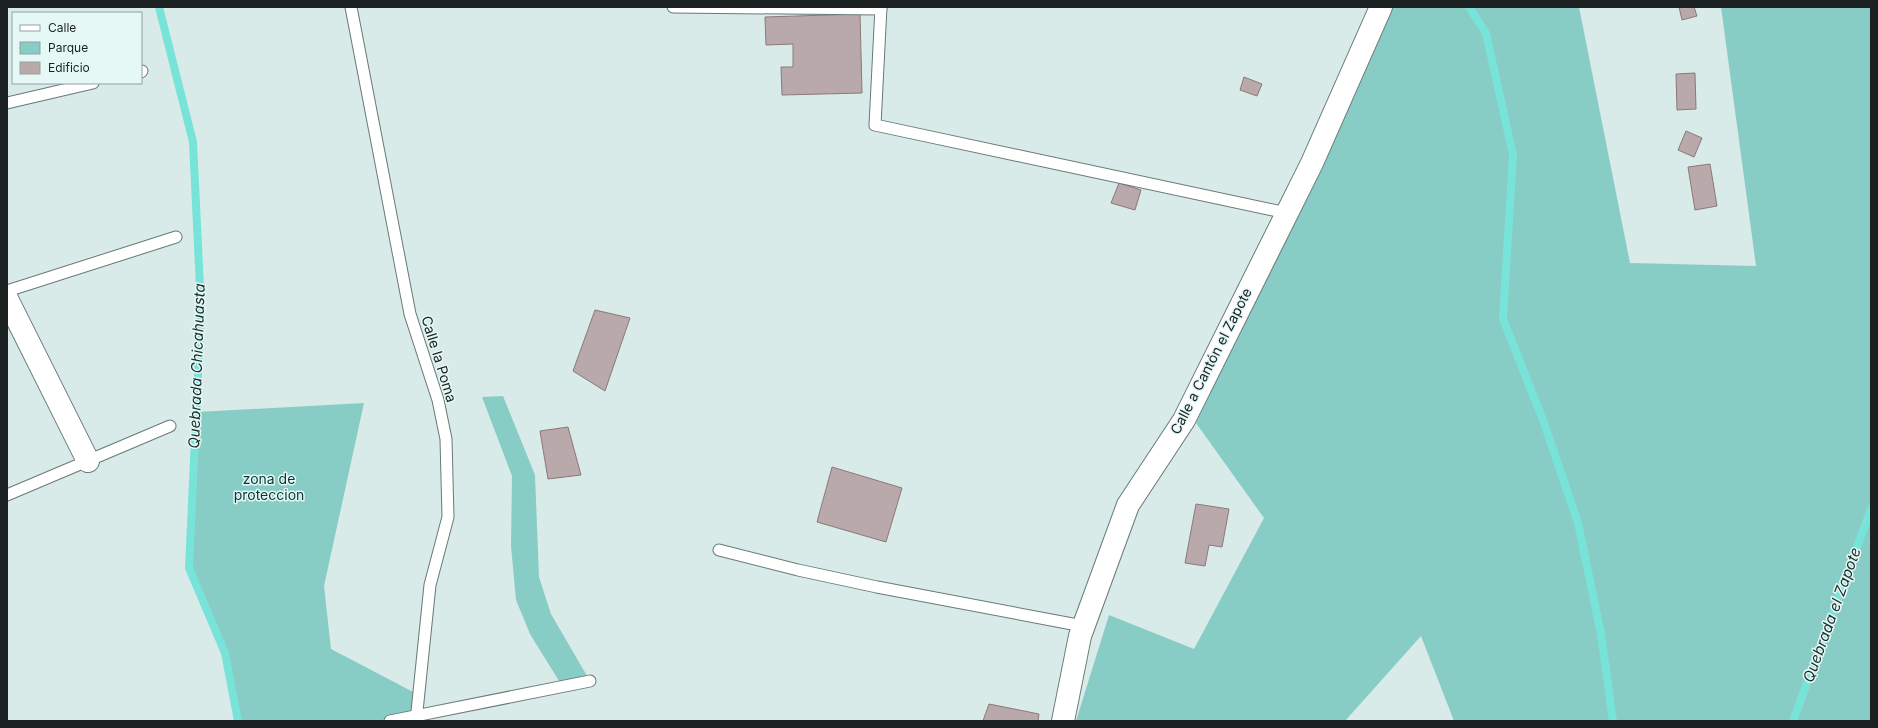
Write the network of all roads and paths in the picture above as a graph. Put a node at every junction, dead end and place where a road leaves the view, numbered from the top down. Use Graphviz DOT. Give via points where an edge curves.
graph roads {
  1 [pos="351,7"];
  2 [pos="673,7"];
  3 [pos="1381,7"];
  4 [pos="881,8"];
  5 [pos="89,84"];
  6 [pos="7,103"];
  7 [pos="1287,213"];
  8 [pos="176,237"];
  9 [pos="7,291"];
  10 [pos="7,299"];
  11 [pos="170,426"];
  12 [pos="88,462"];
  13 [pos="7,495"];
  14 [pos="719,550"];
  15 [pos="1083,626"];
  16 [pos="590,681"];
  17 [pos="416,718"];
  18 [pos="390,721"];
  19 [pos="1063,721"];
  1 -- 17 [label="lane, Calle la Poma" via="410,314 438,400 446,438 448,517 430,585"];
  2 -- 4 [label="lane"];
  3 -- 7 [label="street, Calle a Cantón el Zapote"];
  4 -- 7 [label="lane" via="875,125"];
  5 -- 6 [label="lane"];
  7 -- 15 [label="street, Calle a Cantón el Zapote" via="1184,420 1128,505"];
  8 -- 9 [label="lane"];
  10 -- 12 [label="street"];
  11 -- 12 [label="lane"];
  12 -- 13 [label="lane"];
  14 -- 15 [label="lane" via="870,586"];
  15 -- 19 [label="street, Calle a Cantón el Zapote"];
  16 -- 17 [label="lane"];
  17 -- 18 [label="lane"];
}
